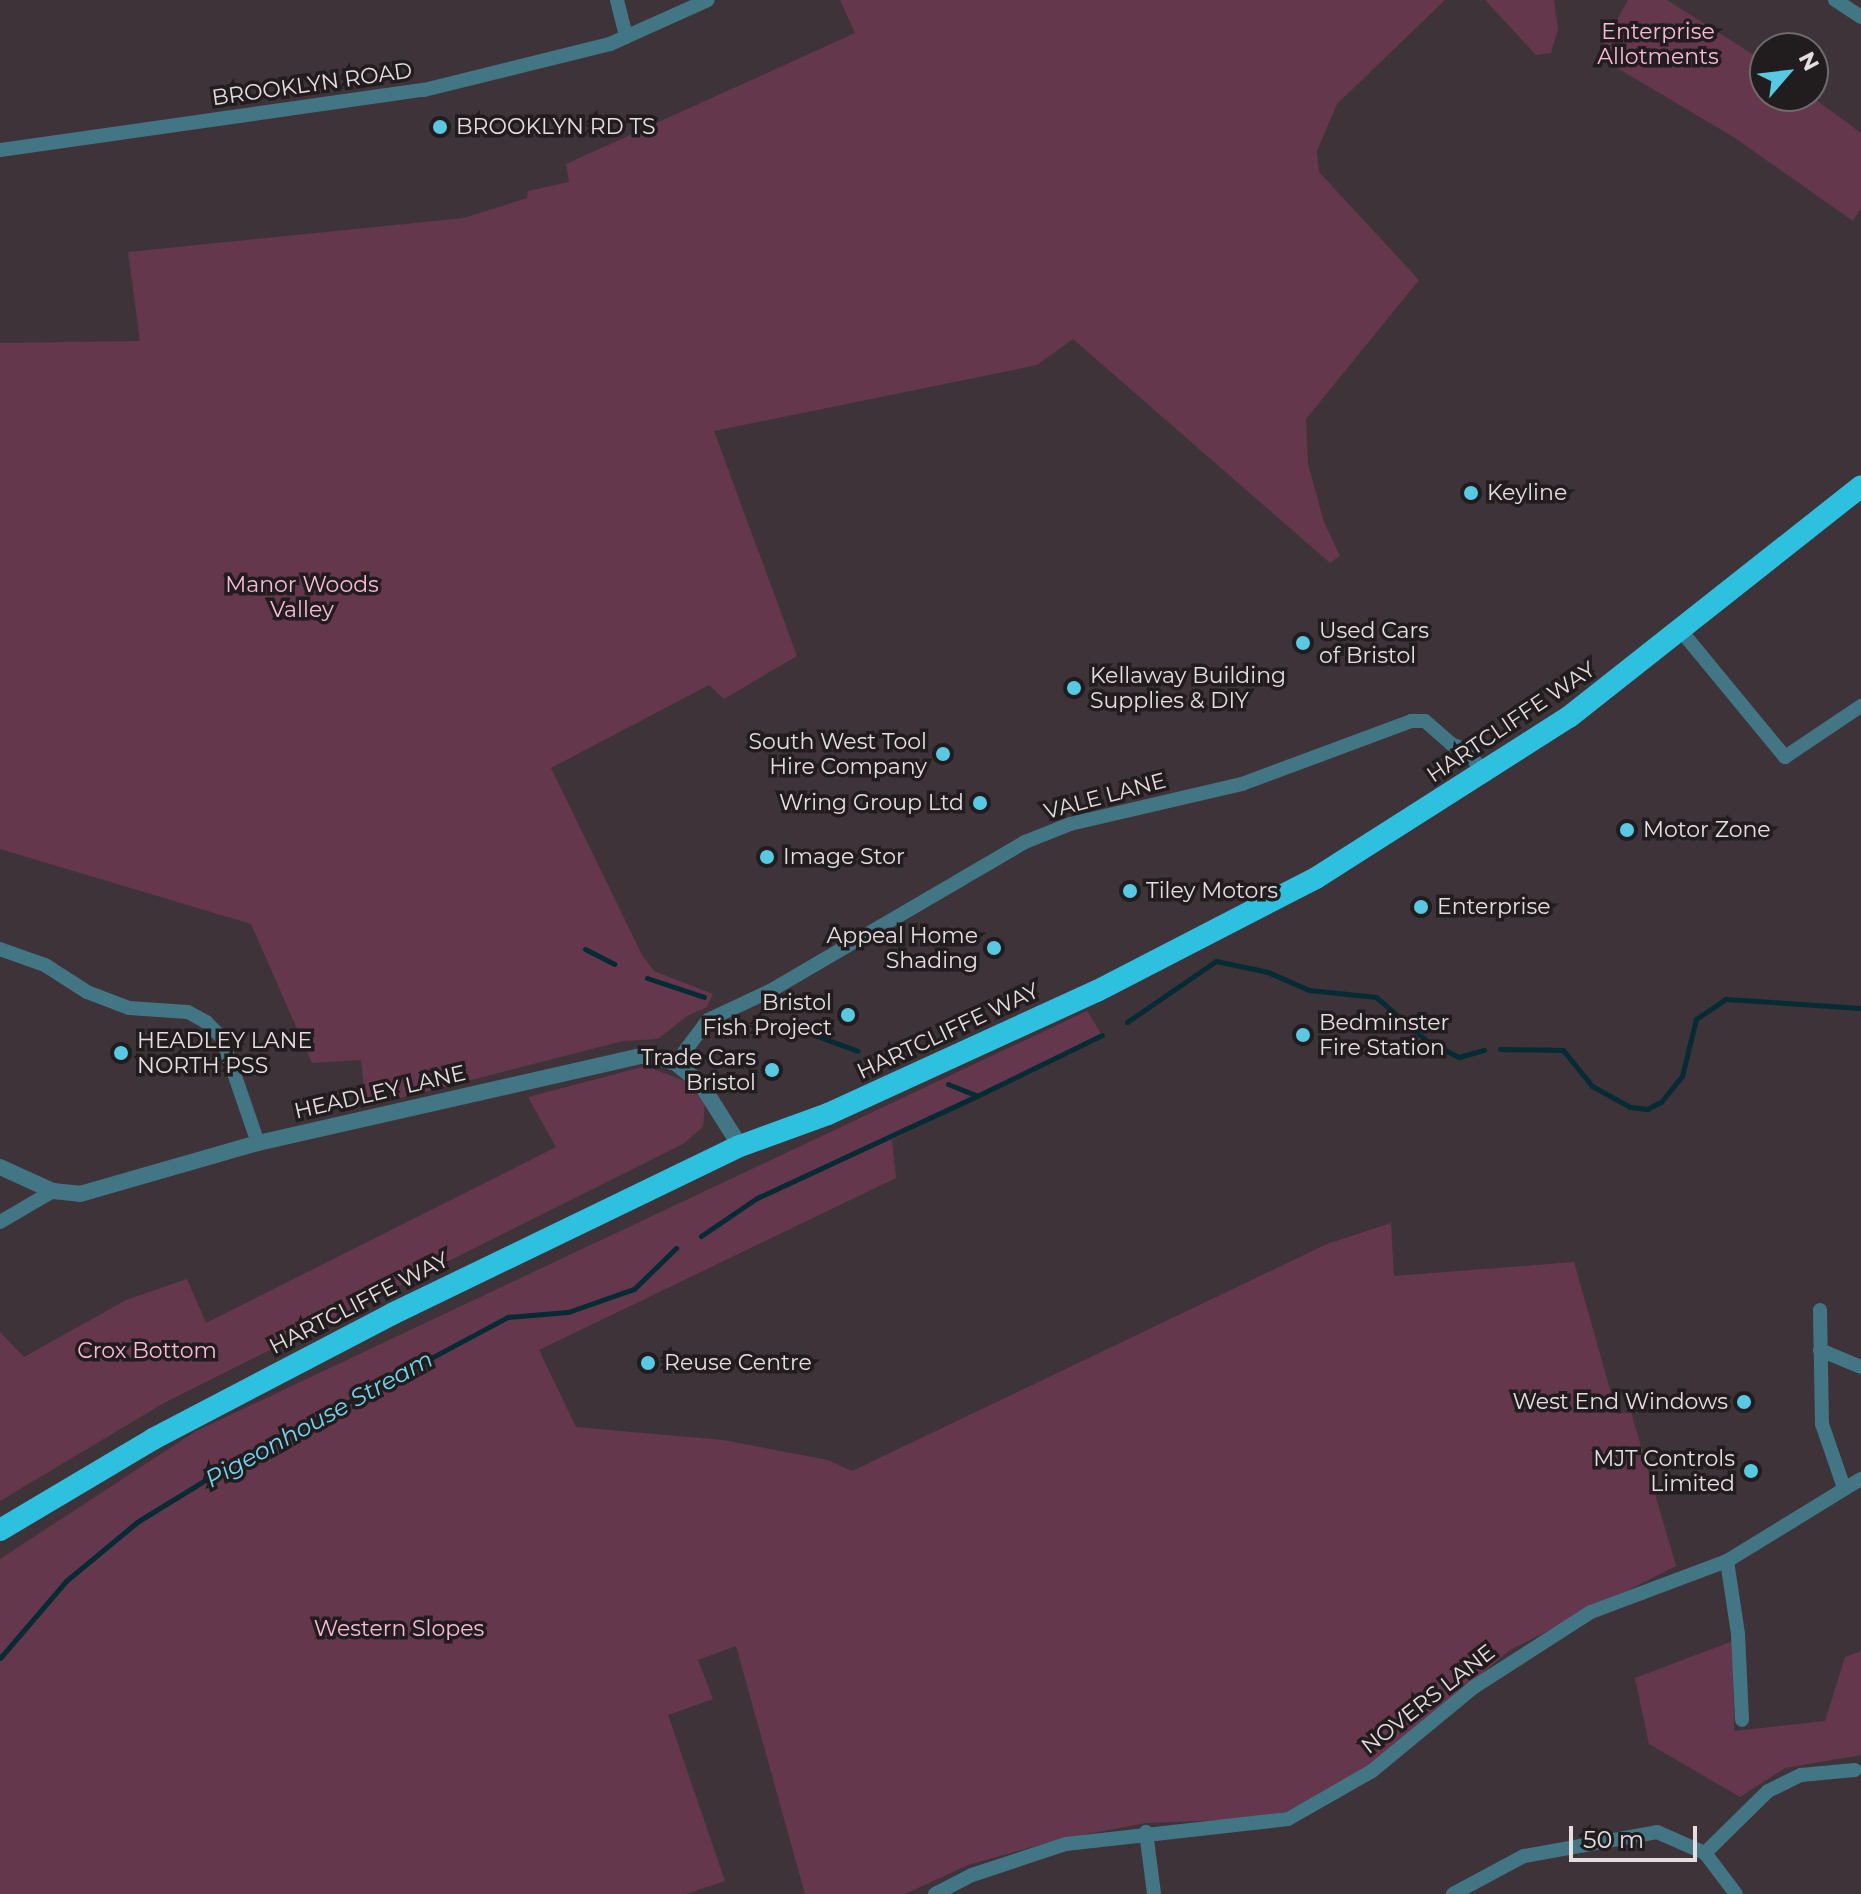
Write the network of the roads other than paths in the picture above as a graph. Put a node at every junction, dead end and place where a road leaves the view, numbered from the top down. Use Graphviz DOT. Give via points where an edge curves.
graph roads {
  1 [pos="617,0"];
  2 [pos="708,0"];
  3 [pos="1835,0"];
  4 [pos="1861,17"];
  5 [pos="626,37"];
  6 [pos="0,150"];
  7 [pos="1856,490"];
  8 [pos="1682,632"];
  9 [pos="1861,706"];
  10 [pos="1485,775"];
  11 [pos="0,949"];
  12 [pos="676,1063"];
  13 [pos="258,1143"];
  14 [pos="740,1146"];
  15 [pos="0,1167"];
  16 [pos="53,1191"];
  17 [pos="0,1222"];
  18 [pos="1820,1310"];
  19 [pos="1820,1350"];
  20 [pos="1861,1367"];
  21 [pos="1861,1479"];
  22 [pos="1844,1488"];
  23 [pos="0,1530"];
  24 [pos="1727,1561"];
  25 [pos="1742,1720"];
  26 [pos="1855,1770"];
  27 [pos="1146,1832"];
  28 [pos="1705,1853"];
  29 [pos="935,1894"];
  30 [pos="1154,1894"];
  31 [pos="1453,1894"];
  32 [pos="1736,1894"];
  1 -- 5 [label="street"];
  2 -- 5 [label="street, BROOKLYN ROAD"];
  3 -- 4 [label="street"];
  5 -- 6 [label="street, BROOKLYN ROAD" via="424,90"];
  7 -- 8 [label="highway, HARTCLIFFE WAY"];
  8 -- 9 [label="street" via="1785,757"];
  8 -- 10 [label="highway, HARTCLIFFE WAY"];
  10 -- 12 [label="street, VALE LANE" via="1467,750 1451,744 1425,721 1411,721 1242,784 1070,824 1025,842 770,991 708,1020"];
  10 -- 14 [label="highway, HARTCLIFFE WAY" via="1316,878 1097,991 828,1114"];
  11 -- 13 [label="street" via="45,965 87,992 129,1008 188,1012 206,1022 222,1038"];
  12 -- 13 [label="street, HEADLEY LANE" via="631,1056"];
  12 -- 14 [label="street" via="701,1084"];
  13 -- 16 [label="street, HEADLEY LANE" via="80,1194"];
  14 -- 23 [label="highway, HARTCLIFFE WAY" via="392,1314 153,1439"];
  15 -- 16 [label="street"];
  16 -- 17 [label="street, HEADLEY LANE"];
  18 -- 19 [label="street"];
  19 -- 20 [label="street"];
  19 -- 22 [label="street" via="1822,1424"];
  21 -- 22 [label="street, NOVERS LANE"];
  22 -- 24 [label="street, NOVERS LANE"];
  24 -- 25 [label="street" via="1738,1634"];
  24 -- 27 [label="street, NOVERS LANE" via="1591,1612 1474,1687 1372,1771 1288,1819"];
  26 -- 28 [label="street" via="1801,1775 1768,1791"];
  27 -- 29 [label="street, NOVERS LANE" via="1066,1844 972,1875"];
  27 -- 30 [label="street"];
  28 -- 31 [label="street" via="1675,1838 1637,1833 1524,1856"];
  28 -- 32 [label="street"];
}
